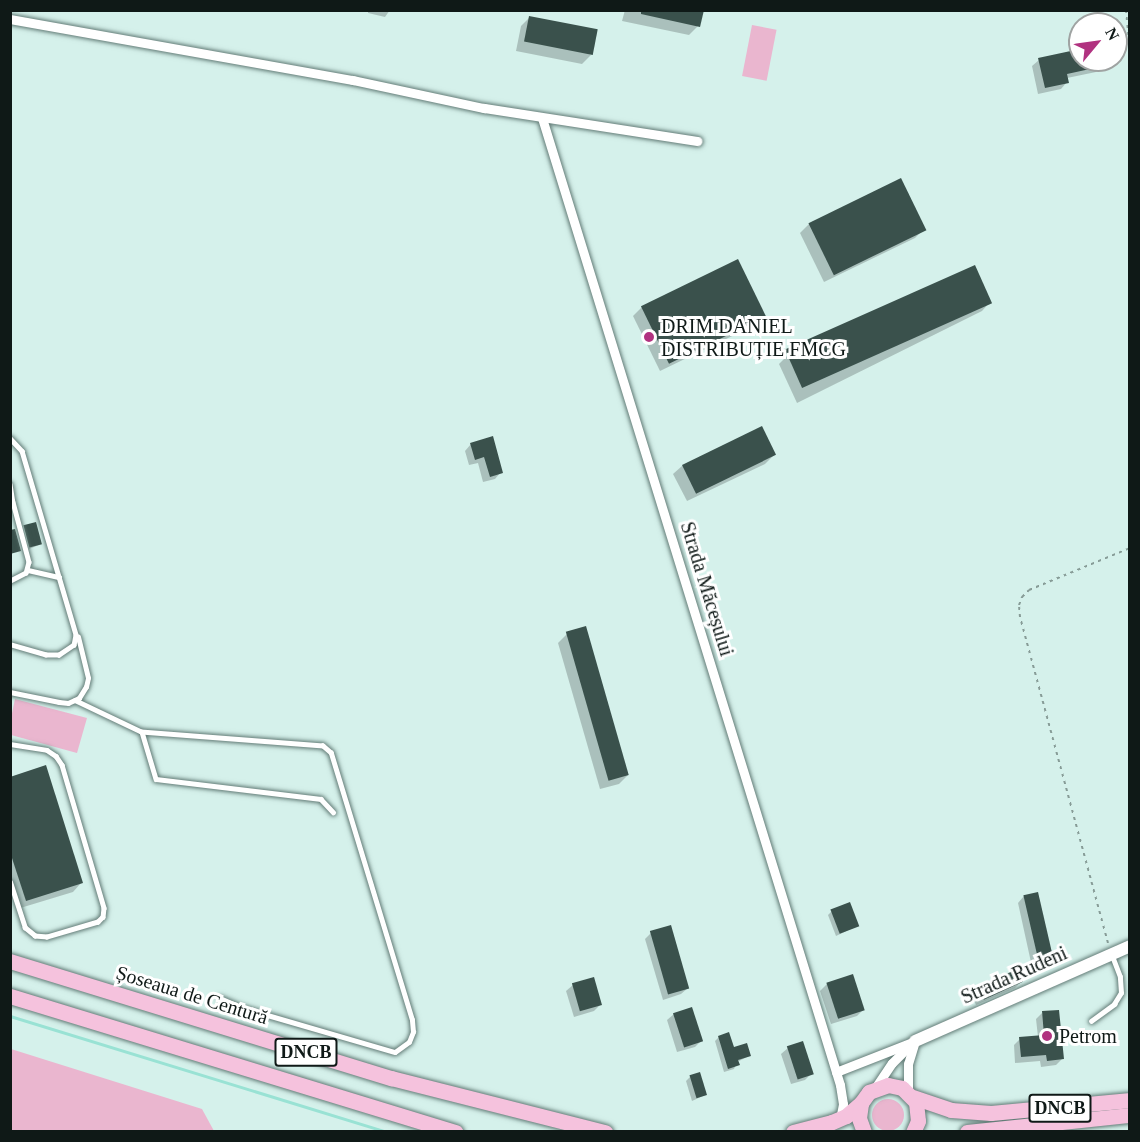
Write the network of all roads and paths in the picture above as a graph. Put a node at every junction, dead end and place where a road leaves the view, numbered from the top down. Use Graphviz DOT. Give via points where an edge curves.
graph roads {
  1 [pos="1126,10"];
  2 [pos="10,19"];
  3 [pos="1130,54"];
  4 [pos="542,117"];
  5 [pos="697,141"];
  6 [pos="10,438"];
  7 [pos="10,484"];
  8 [pos="11,491"];
  9 [pos="1130,548"];
  10 [pos="28,570"];
  11 [pos="59,577"];
  12 [pos="10,581"];
  13 [pos="75,629"];
  14 [pos="10,645"];
  15 [pos="10,692"];
  16 [pos="75,700"];
  17 [pos="142,732"];
  18 [pos="10,744"];
  19 [pos="333,812"];
  20 [pos="10,882"];
  21 [pos="1130,945"];
  22 [pos="10,953"];
  23 [pos="1111,953"];
  24 [pos="10,961"];
  25 [pos="27,966"];
  26 [pos="10,996"];
  27 [pos="220,998"];
  28 [pos="1092,1021"];
  29 [pos="915,1041"];
  30 [pos="836,1072"];
  31 [pos="875,1088"];
  32 [pos="910,1094"];
  33 [pos="1130,1100"];
  34 [pos="861,1103"];
  35 [pos="1130,1115"];
  36 [pos="840,1119"];
  37 [pos="456,1131"];
  38 [pos="605,1131"];
  39 [pos="793,1131"];
  40 [pos="864,1131"];
  41 [pos="913,1131"];
  42 [pos="967,1131"];
  1 -- 3 [label="path"];
  2 -- 4 [label="street"];
  4 -- 5 [label="street"];
  4 -- 30 [label="street, Strada Măceșului"];
  6 -- 11 [label="lane" via="22,451"];
  7 -- 8 [label="lane"];
  8 -- 10 [label="lane" via="29,558"];
  9 -- 23 [label="path" via="1029,590 1019,605"];
  10 -- 11 [label="lane"];
  10 -- 12 [label="lane"];
  11 -- 13 [label="lane"];
  13 -- 14 [label="lane" via="74,645 59,655"];
  13 -- 16 [label="lane" via="88,678 84,691"];
  15 -- 16 [label="lane" via="59,702"];
  16 -- 17 [label="lane"];
  17 -- 19 [label="lane" via="156,779 321,800"];
  17 -- 27 [label="lane" via="323,746 330,753 413,1032 409,1042 395,1052"];
  18 -- 20 [label="lane" via="47,750 62,765 104,908 103,917 98,922 47,937 35,936 25,928"];
  21 -- 23 [label="street, Strada Rudeni"];
  22 -- 25 [label="lane"];
  23 -- 28 [label="lane" via="1121,993 1114,1004"];
  23 -- 29 [label="street, Strada Rudeni"];
  24 -- 25 [label="main road, Șoseaua de Centură / DNCB"];
  25 -- 38 [label="main road, Șoseaua de Centură / DNCB" via="391,1078"];
  26 -- 37 [label="main road, DNCB"];
  29 -- 30 [label="street"];
  29 -- 31 [label="street" via="892,1063"];
  29 -- 32 [label="street" via="908,1064"];
  30 -- 36 [label="street, Strada Măceșului" via="843,1104"];
  31 -- 32 [label="main road, DNCB" via="888,1085"];
  31 -- 34 [label="main road"];
  32 -- 33 [label="main road, DNCB" via="951,1110 1000,1113"];
  32 -- 41 [label="main road" via="918,1114"];
  34 -- 36 [label="main road"];
  34 -- 40 [label="main road" via="859,1118"];
  35 -- 42 [label="main road, DNCB"];
  36 -- 39 [label="main road"];
}
